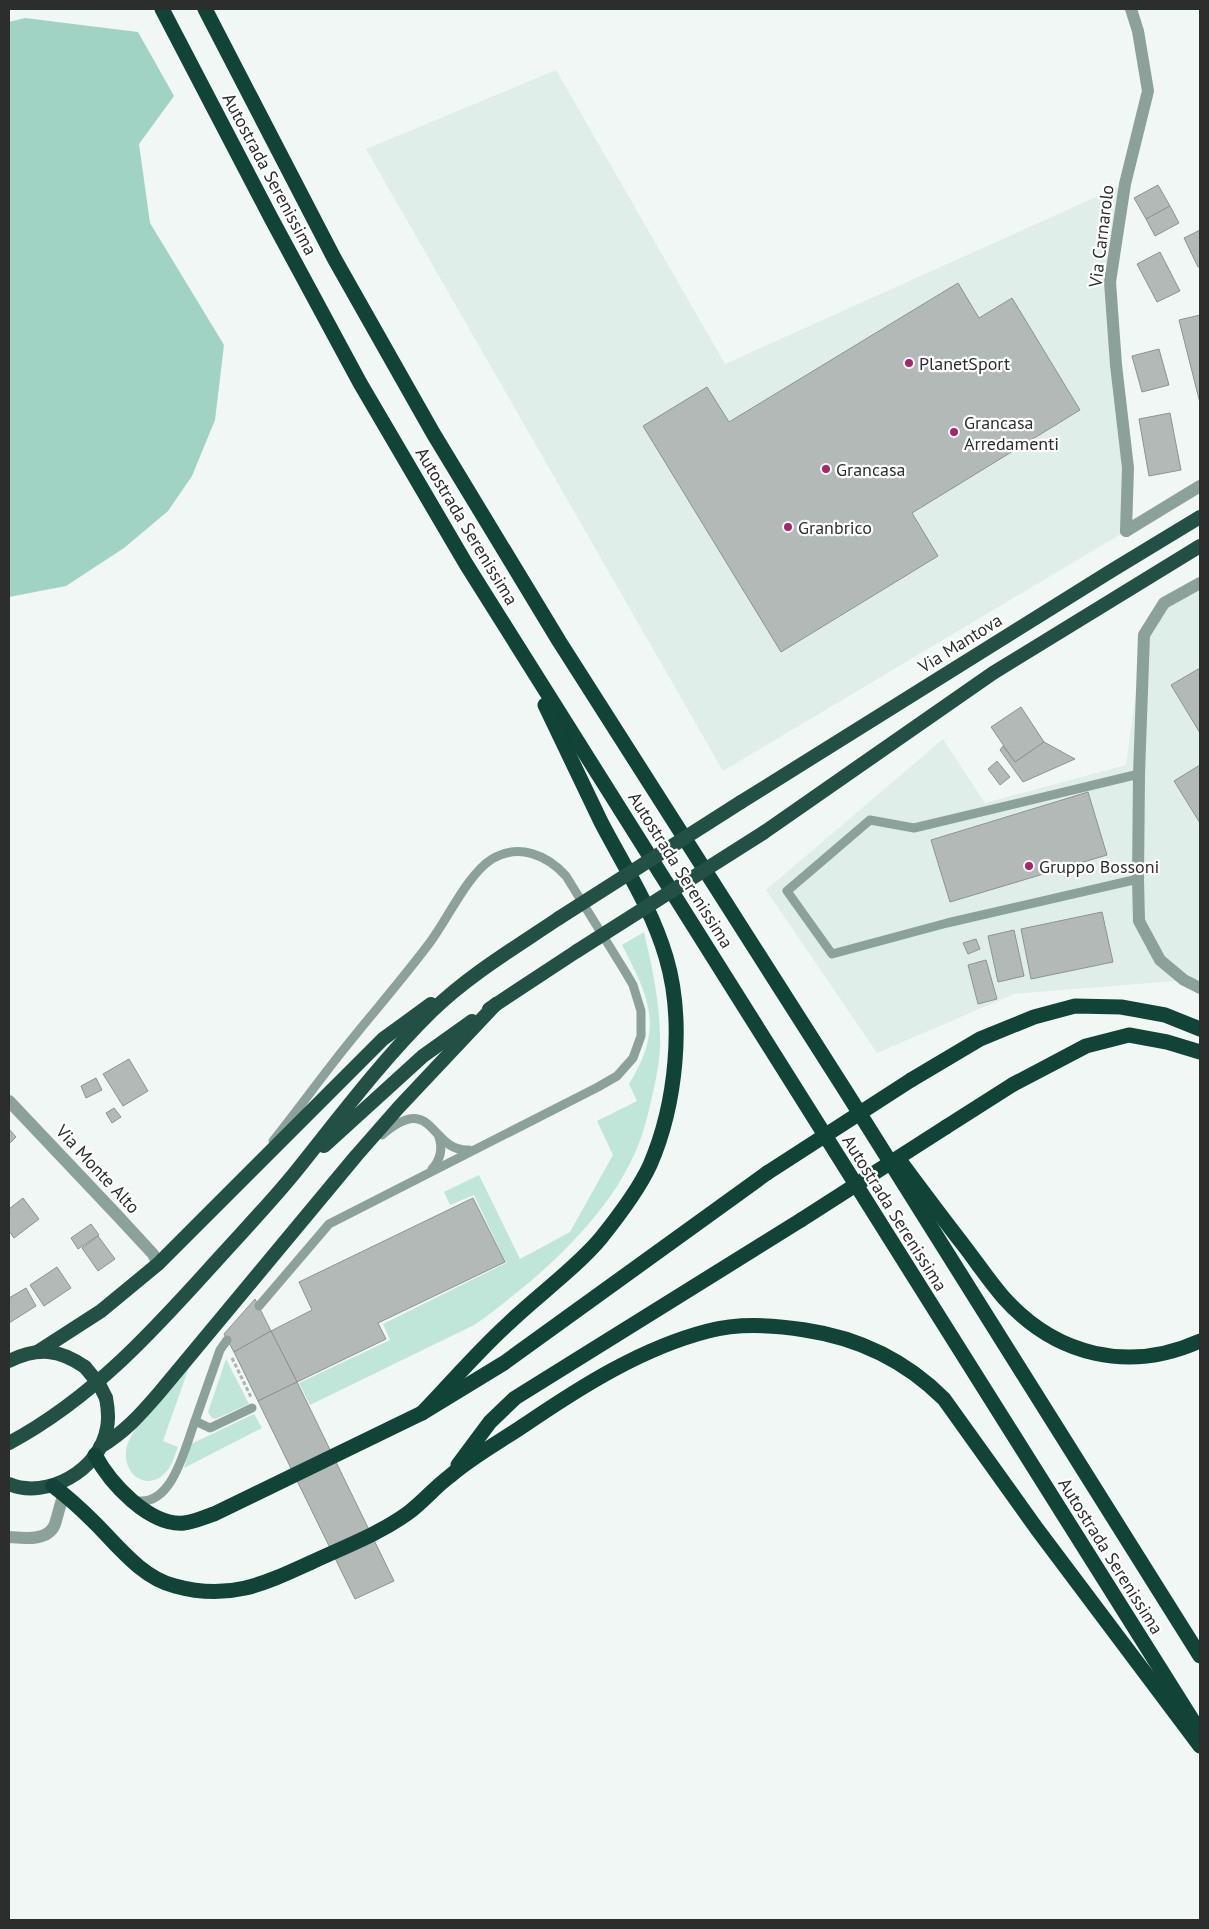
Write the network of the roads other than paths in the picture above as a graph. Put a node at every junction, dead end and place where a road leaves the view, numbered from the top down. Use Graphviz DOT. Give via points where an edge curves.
graph roads {
  1 [pos="162,9"];
  2 [pos="205,9"];
  3 [pos="1131,9"];
  4 [pos="1200,486"];
  5 [pos="1200,518"];
  6 [pos="1200,546"];
  7 [pos="1200,583"];
  8 [pos="514,640"];
  9 [pos="1138,774"];
  10 [pos="1138,879"];
  11 [pos="463,984"];
  12 [pos="1200,988"];
  13 [pos="496,1004"];
  14 [pos="1200,1029"];
  15 [pos="1200,1052"];
  16 [pos="845,1090"];
  17 [pos="9,1101"];
  18 [pos="439,1135"];
  19 [pos="479,1148"];
  20 [pos="356,1156"];
  21 [pos="296,1172"];
  22 [pos="426,1173"];
  23 [pos="237,1186"];
  24 [pos="158,1264"];
  25 [pos="259,1306"];
  26 [pos="1200,1341"];
  27 [pos="226,1342"];
  28 [pos="40,1350"];
  29 [pos="9,1361"];
  30 [pos="252,1408"];
  31 [pos="422,1413"];
  32 [pos="195,1421"];
  33 [pos="9,1443"];
  34 [pos="98,1451"];
  35 [pos="451,1474"];
  36 [pos="10,1486"];
  37 [pos="59,1490"];
  38 [pos="129,1498"];
  39 [pos="9,1537"];
  40 [pos="1200,1656"];
  41 [pos="1200,1732"];
  42 [pos="1200,1746"];
  1 -- 8 [label="highway, Autostrada Serenissima" via="360,383"];
  2 -- 16 [label="highway, Autostrada Serenissima" via="334,258 434,433 559,641"];
  3 -- 4 [label="street, Via Carnarolo" via="1148,91 1125,184 1110,282 1128,468 1126,530"];
  5 -- 11 [label="highway, Via Mantova, bridge" via="741,802 559,918"];
  6 -- 13 [label="highway, bridge" via="993,673 763,833"];
  7 -- 9 [label="street" via="1164,603 1144,635"];
  8 -- 31 [label="highway" via="601,821 654,922 667,958 677,1038 672,1086 662,1130 649,1166 622,1210 599,1240 508,1323"];
  8 -- 41 [label="highway, Autostrada Serenissima"];
  9 -- 10 [label="street"];
  9 -- 10 [label="lane" via="914,828 870,820 787,891 832,954 947,923"];
  10 -- 12 [label="street" via="1139,921 1160,960 1184,980"];
  11 -- 21 [label="highway" via="432,1011 374,1074"];
  11 -- 23 [label="highway" via="383,1039"];
  13 -- 20 [label="highway"];
  13 -- 21 [label="highway" via="423,1056"];
  14 -- 31 [label="highway, bridge" via="1165,1015 1121,1007 1075,1006 1034,1016 980,1039 767,1173 504,1363"];
  15 -- 35 [label="highway, bridge" via="1129,1035 1086,1046 1012,1085 514,1398 490,1422"];
  16 -- 26 [label="highway" via="1004,1298 1057,1341 1090,1353 1121,1357 1179,1351"];
  16 -- 40 [label="highway, Autostrada Serenissima"];
  17 -- 24 [label="street, Via Monte Alto" via="153,1254"];
  18 -- 19 [label="lane" via="452,1148 461,1151"];
  18 -- 20 [label="lane" via="425,1121 406,1119 389,1128"];
  18 -- 22 [label="lane" via="439,1161"];
  19 -- 22 [label="lane"];
  19 -- 23 [label="lane" via="618,1076 633,1058 641,1036 642,1011 633,985 566,876 540,855 524,852 507,853 492,859 477,872 431,941"];
  20 -- 34 [label="highway" via="159,1393 128,1428"];
  21 -- 33 [label="highway" via="159,1325 121,1361 88,1391"];
  22 -- 25 [label="lane" via="329,1224"];
  23 -- 24 [label="highway"];
  24 -- 28 [label="highway" via="101,1311"];
  27 -- 32 [label="lane" via="220,1350"];
  28 -- 29 [label="highway"];
  28 -- 34 [label="highway, bridge" via="73,1359 85,1367 99,1384 109,1415"];
  30 -- 32 [label="lane" via="210,1428"];
  31 -- 38 [label="highway" via="199,1519 169,1522"];
  32 -- 38 [label="lane" via="166,1489 151,1500 142,1502"];
  34 -- 37 [label="highway"];
  34 -- 38 [label="highway" via="103,1469"];
  35 -- 37 [label="highway" via="408,1513 371,1534 270,1581 232,1591 192,1590 172,1586 156,1578 128,1556"];
  35 -- 42 [label="highway" via="567,1396 674,1341 710,1330 753,1326 789,1327 852,1341 903,1364 926,1380 944,1399"];
  36 -- 37 [label="highway"];
  37 -- 39 [label="street" via="58,1510 50,1532 31,1539"];
}
